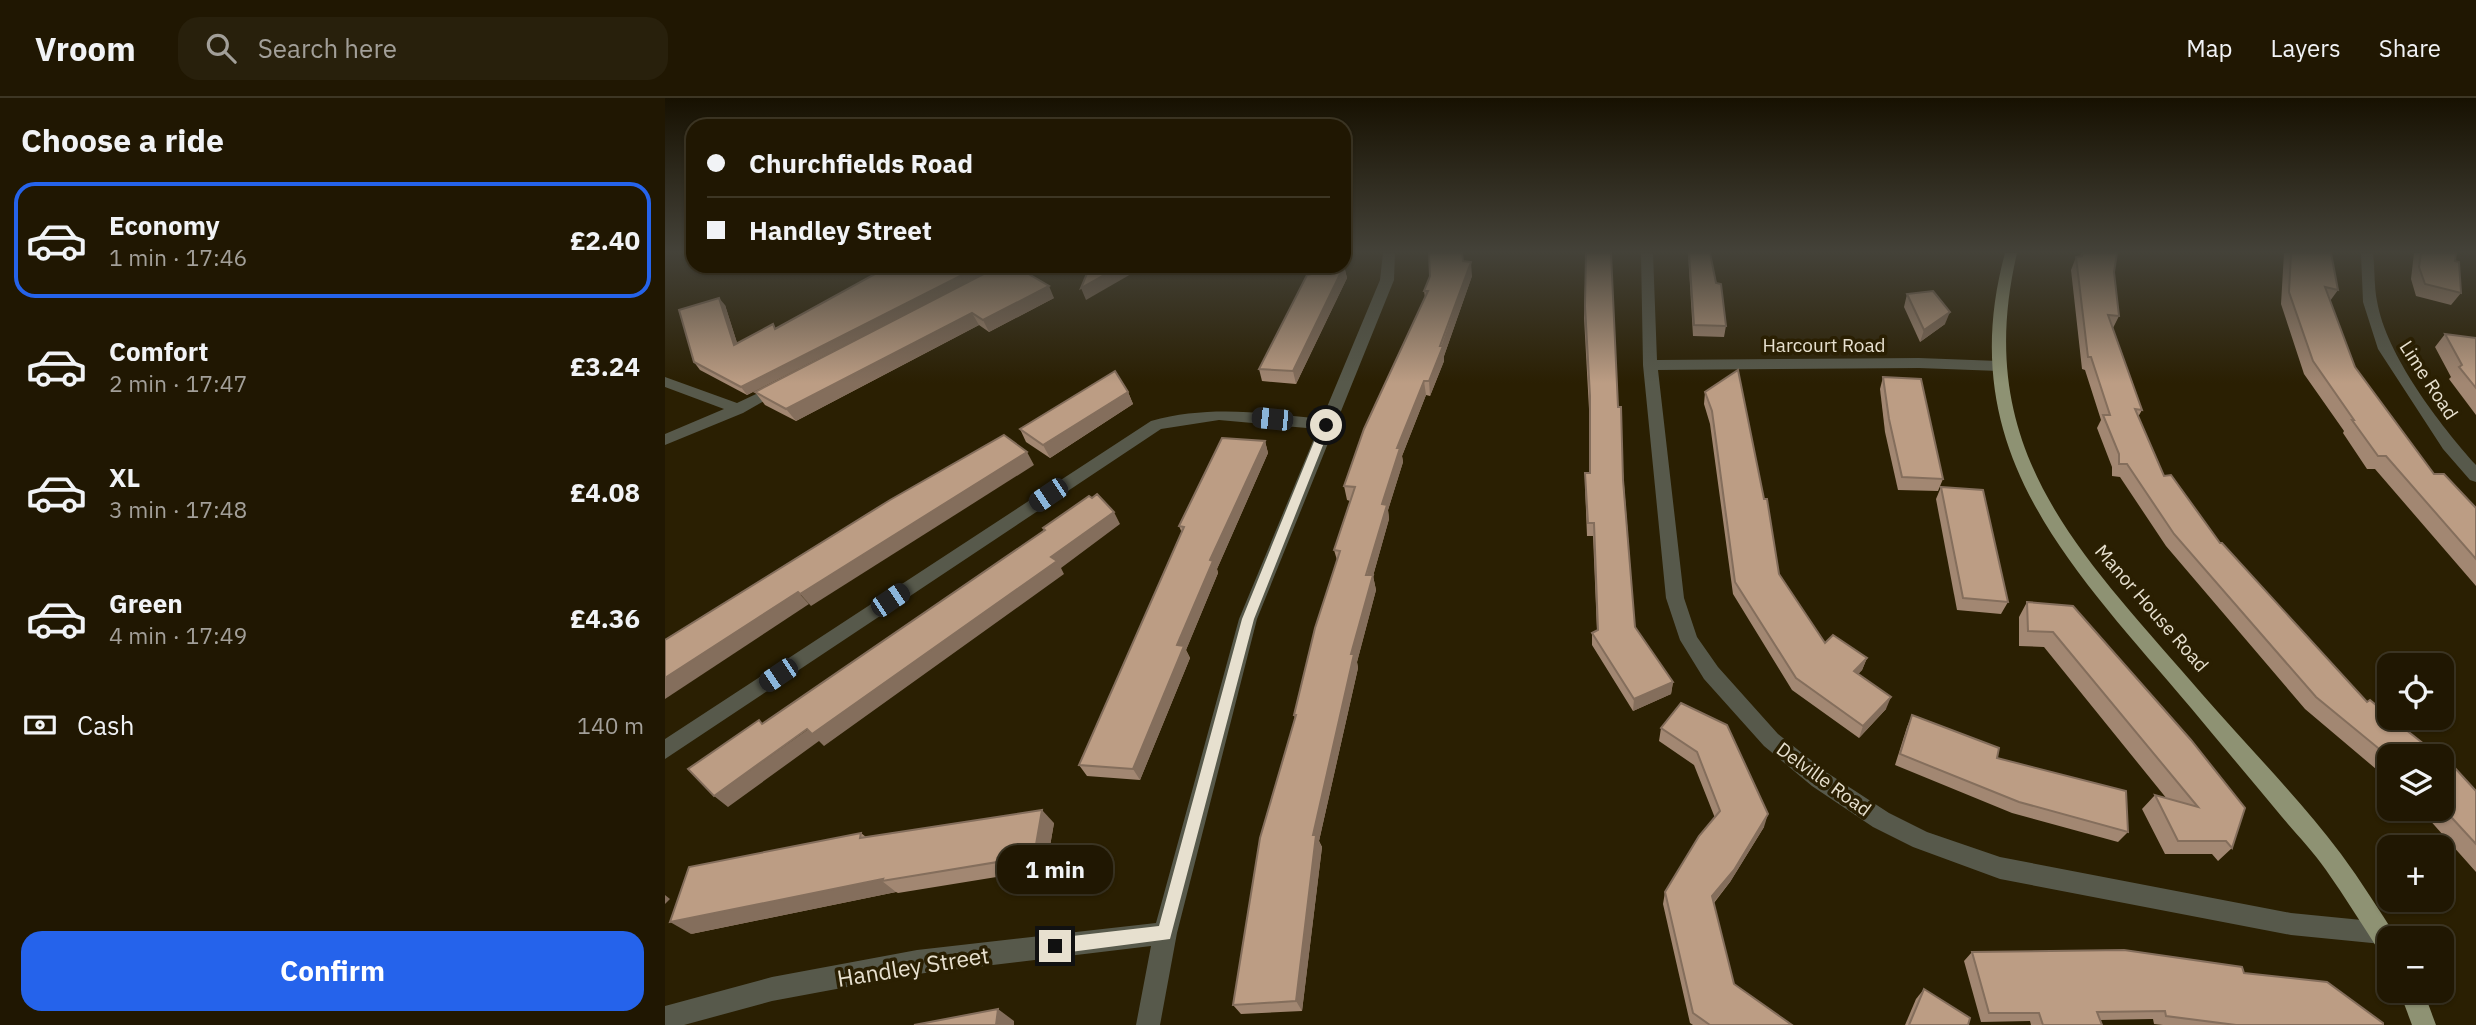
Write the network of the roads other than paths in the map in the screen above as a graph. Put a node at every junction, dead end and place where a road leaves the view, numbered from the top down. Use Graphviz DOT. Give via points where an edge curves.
graph roads {
  1 [pos="1380,296"];
  2 [pos="1648,296"];
  3 [pos="2002,296"];
  4 [pos="2370,296"];
  5 [pos="1650,365"];
  6 [pos="1999,366"];
  7 [pos="797,379"];
  8 [pos="665,382"];
  9 [pos="738,409"];
  10 [pos="1326,425"];
  11 [pos="665,440"];
  12 [pos="2476,476"];
  13 [pos="665,750"];
  14 [pos="2377,927"];
  15 [pos="1165,933"];
  16 [pos="2377,938"];
  17 [pos="2416,1003"];
  18 [pos="665,1018"];
  19 [pos="1149,1025"];
  20 [pos="2424,1025"];
  1 -- 10 [label="street"];
  2 -- 5 [label="street, Delville Road"];
  3 -- 6 [label="main road, Manor House Road"];
  4 -- 12 [label="street, Lime Road" via="2385,349 2449,445"];
  5 -- 6 [label="street, Harcourt Road"];
  5 -- 16 [label="street, Delville Road" via="1675,598 1689,640 1732,698 1771,740 1819,779 1921,840 2000,868"];
  6 -- 14 [label="main road, Manor House Road" via="2019,454 2060,537 2333,861"];
  7 -- 9 [label="street"];
  8 -- 9 [label="street"];
  9 -- 11 [label="street"];
  10 -- 13 [label="street" via="1219,414 1198,414 1156,425"];
  10 -- 15 [label="street" via="1248,619"];
  15 -- 18 [label="street, Handley Street" via="917,962 772,989"];
  15 -- 19 [label="street"];
  17 -- 20 [label="main road"];
}
